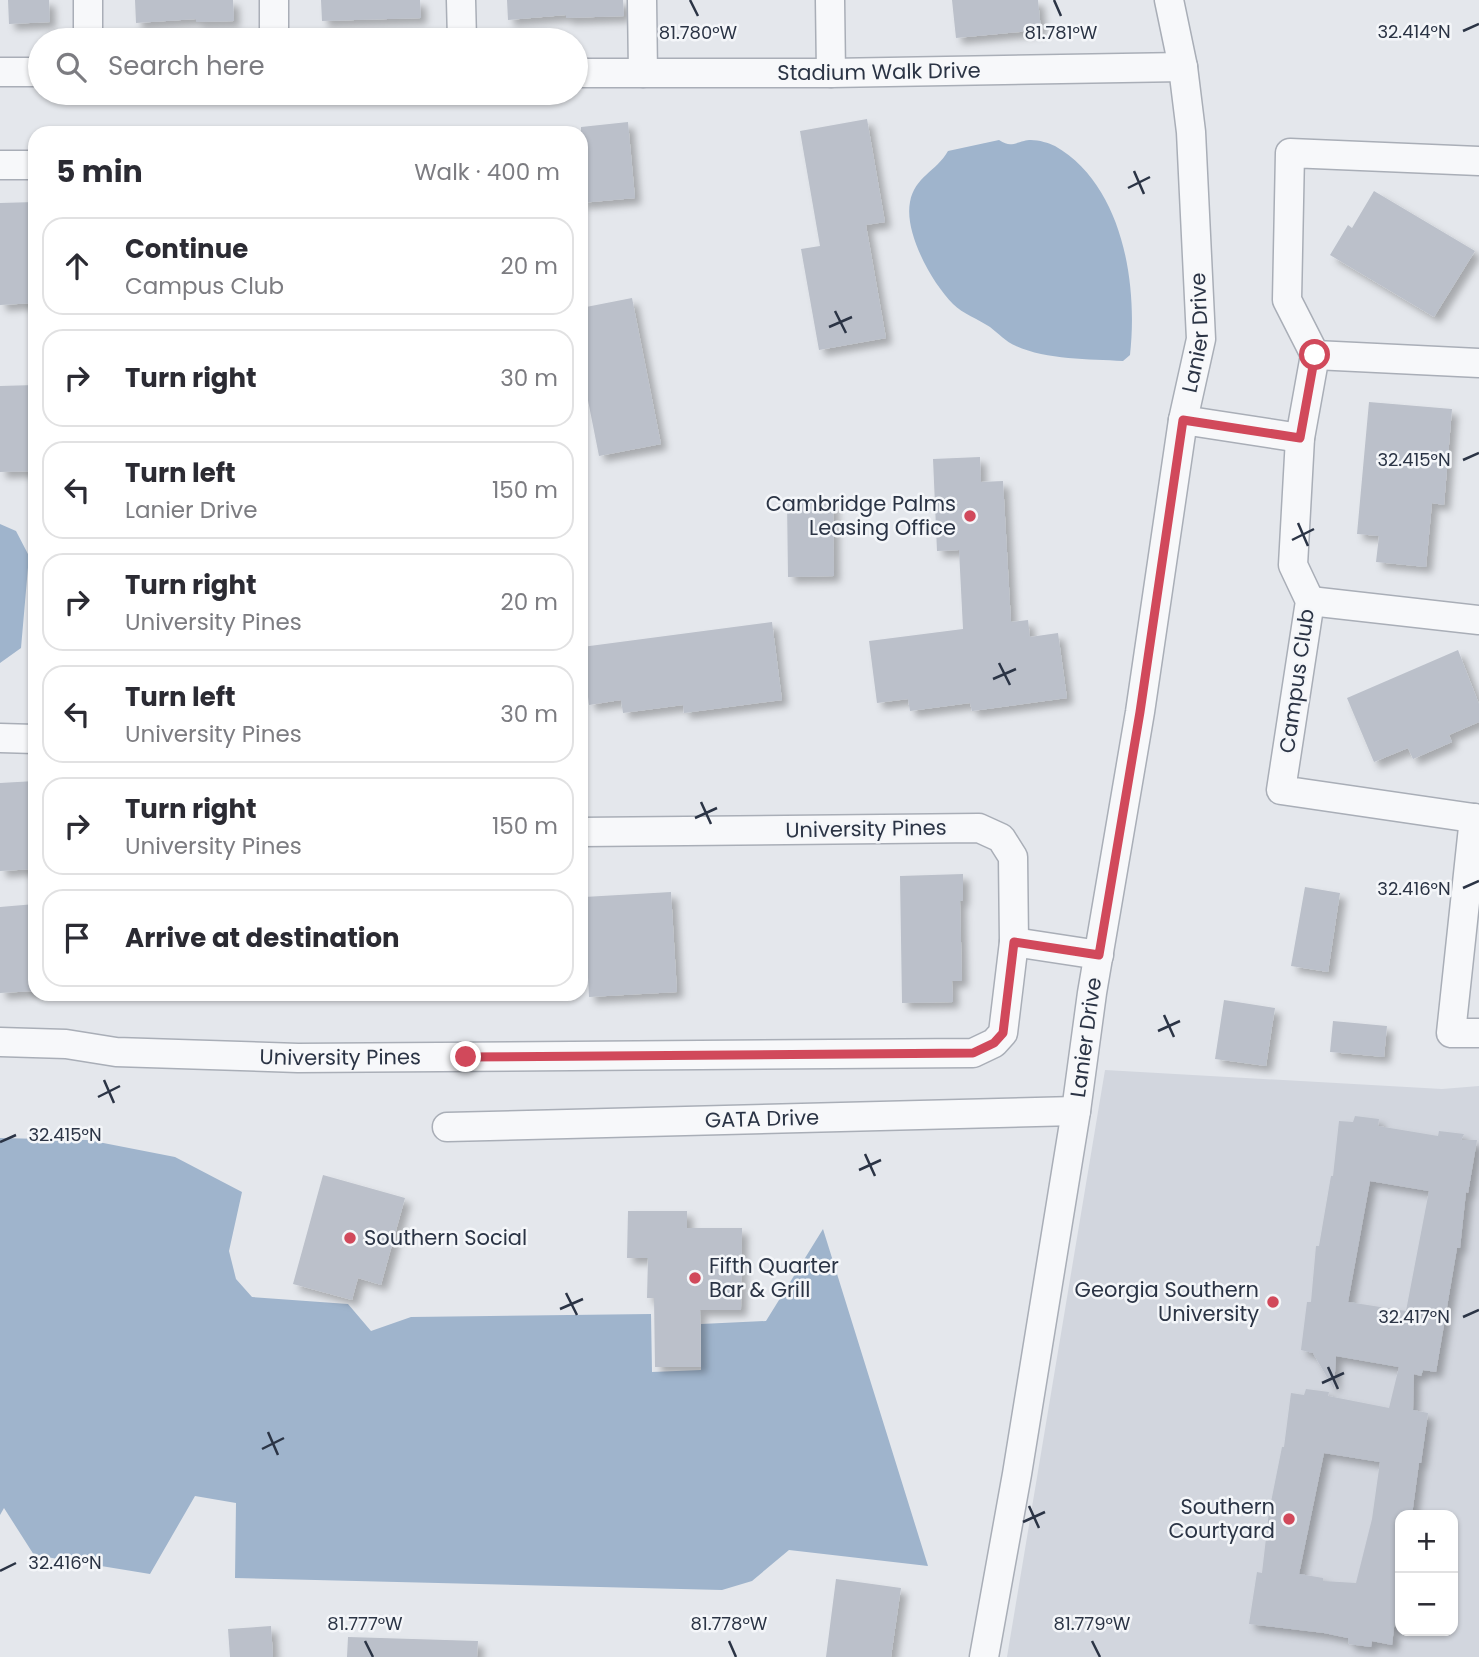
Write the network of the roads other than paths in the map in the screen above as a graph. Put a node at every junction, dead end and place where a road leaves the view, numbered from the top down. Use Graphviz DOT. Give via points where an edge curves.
graph roads {
  1 [pos="88,0"];
  2 [pos="274,0"];
  3 [pos="461,0"];
  4 [pos="642,0"];
  5 [pos="830,0"];
  6 [pos="1169,0"];
  7 [pos="88,28"];
  8 [pos="274,28"];
  9 [pos="462,28"];
  10 [pos="1183,67"];
  11 [pos="0,72"];
  12 [pos="28,72"];
  13 [pos="588,73"];
  14 [pos="643,73"];
  15 [pos="831,73"];
  16 [pos="1479,161"];
  17 [pos="0,165"];
  18 [pos="28,165"];
  19 [pos="1315,355"];
  20 [pos="1479,363"];
  21 [pos="1183,420"];
  22 [pos="1300,438"];
  23 [pos="1310,601"];
  24 [pos="1479,620"];
  25 [pos="0,738"];
  26 [pos="28,739"];
  27 [pos="1476,819"];
  28 [pos="588,832"];
  29 [pos="1014,942"];
  30 [pos="1099,955"];
  31 [pos="1479,1033"];
  32 [pos="0,1042"];
  33 [pos="1076,1111"];
  34 [pos="447,1127"];
  35 [pos="984,1657"];
  1 -- 7 [label="street"];
  2 -- 8 [label="street"];
  3 -- 9 [label="street"];
  4 -- 14 [label="street"];
  5 -- 15 [label="street"];
  6 -- 10 [label="street, Lanier Drive"];
  10 -- 15 [label="street, Stadium Walk Drive"];
  10 -- 21 [label="street, Lanier Drive" via="1192,144 1201,340"];
  11 -- 12 [label="street"];
  13 -- 14 [label="street, Stadium Walk Drive"];
  14 -- 15 [label="street, Stadium Walk Drive"];
  16 -- 19 [label="street" via="1290,153 1287,300"];
  17 -- 18 [label="street"];
  19 -- 20 [label="street"];
  19 -- 22 [label="street, Campus Club"];
  21 -- 22 [label="street"];
  21 -- 30 [label="street, Lanier Drive"];
  22 -- 23 [label="street, Campus Club" via="1293,565"];
  23 -- 24 [label="street"];
  23 -- 27 [label="street, Campus Club" via="1281,790"];
  25 -- 26 [label="street"];
  27 -- 31 [label="street" via="1451,1033"];
  28 -- 29 [label="street, University Pines" via="979,828 1001,838 1013,857"];
  29 -- 30 [label="street"];
  29 -- 32 [label="street, University Pines" via="1003,1033 973,1053 298,1058 116,1052 66,1044"];
  30 -- 33 [label="street, Lanier Drive"];
  33 -- 34 [label="street, GATA Drive"];
  33 -- 35 [label="street, Lanier Drive"];
}
